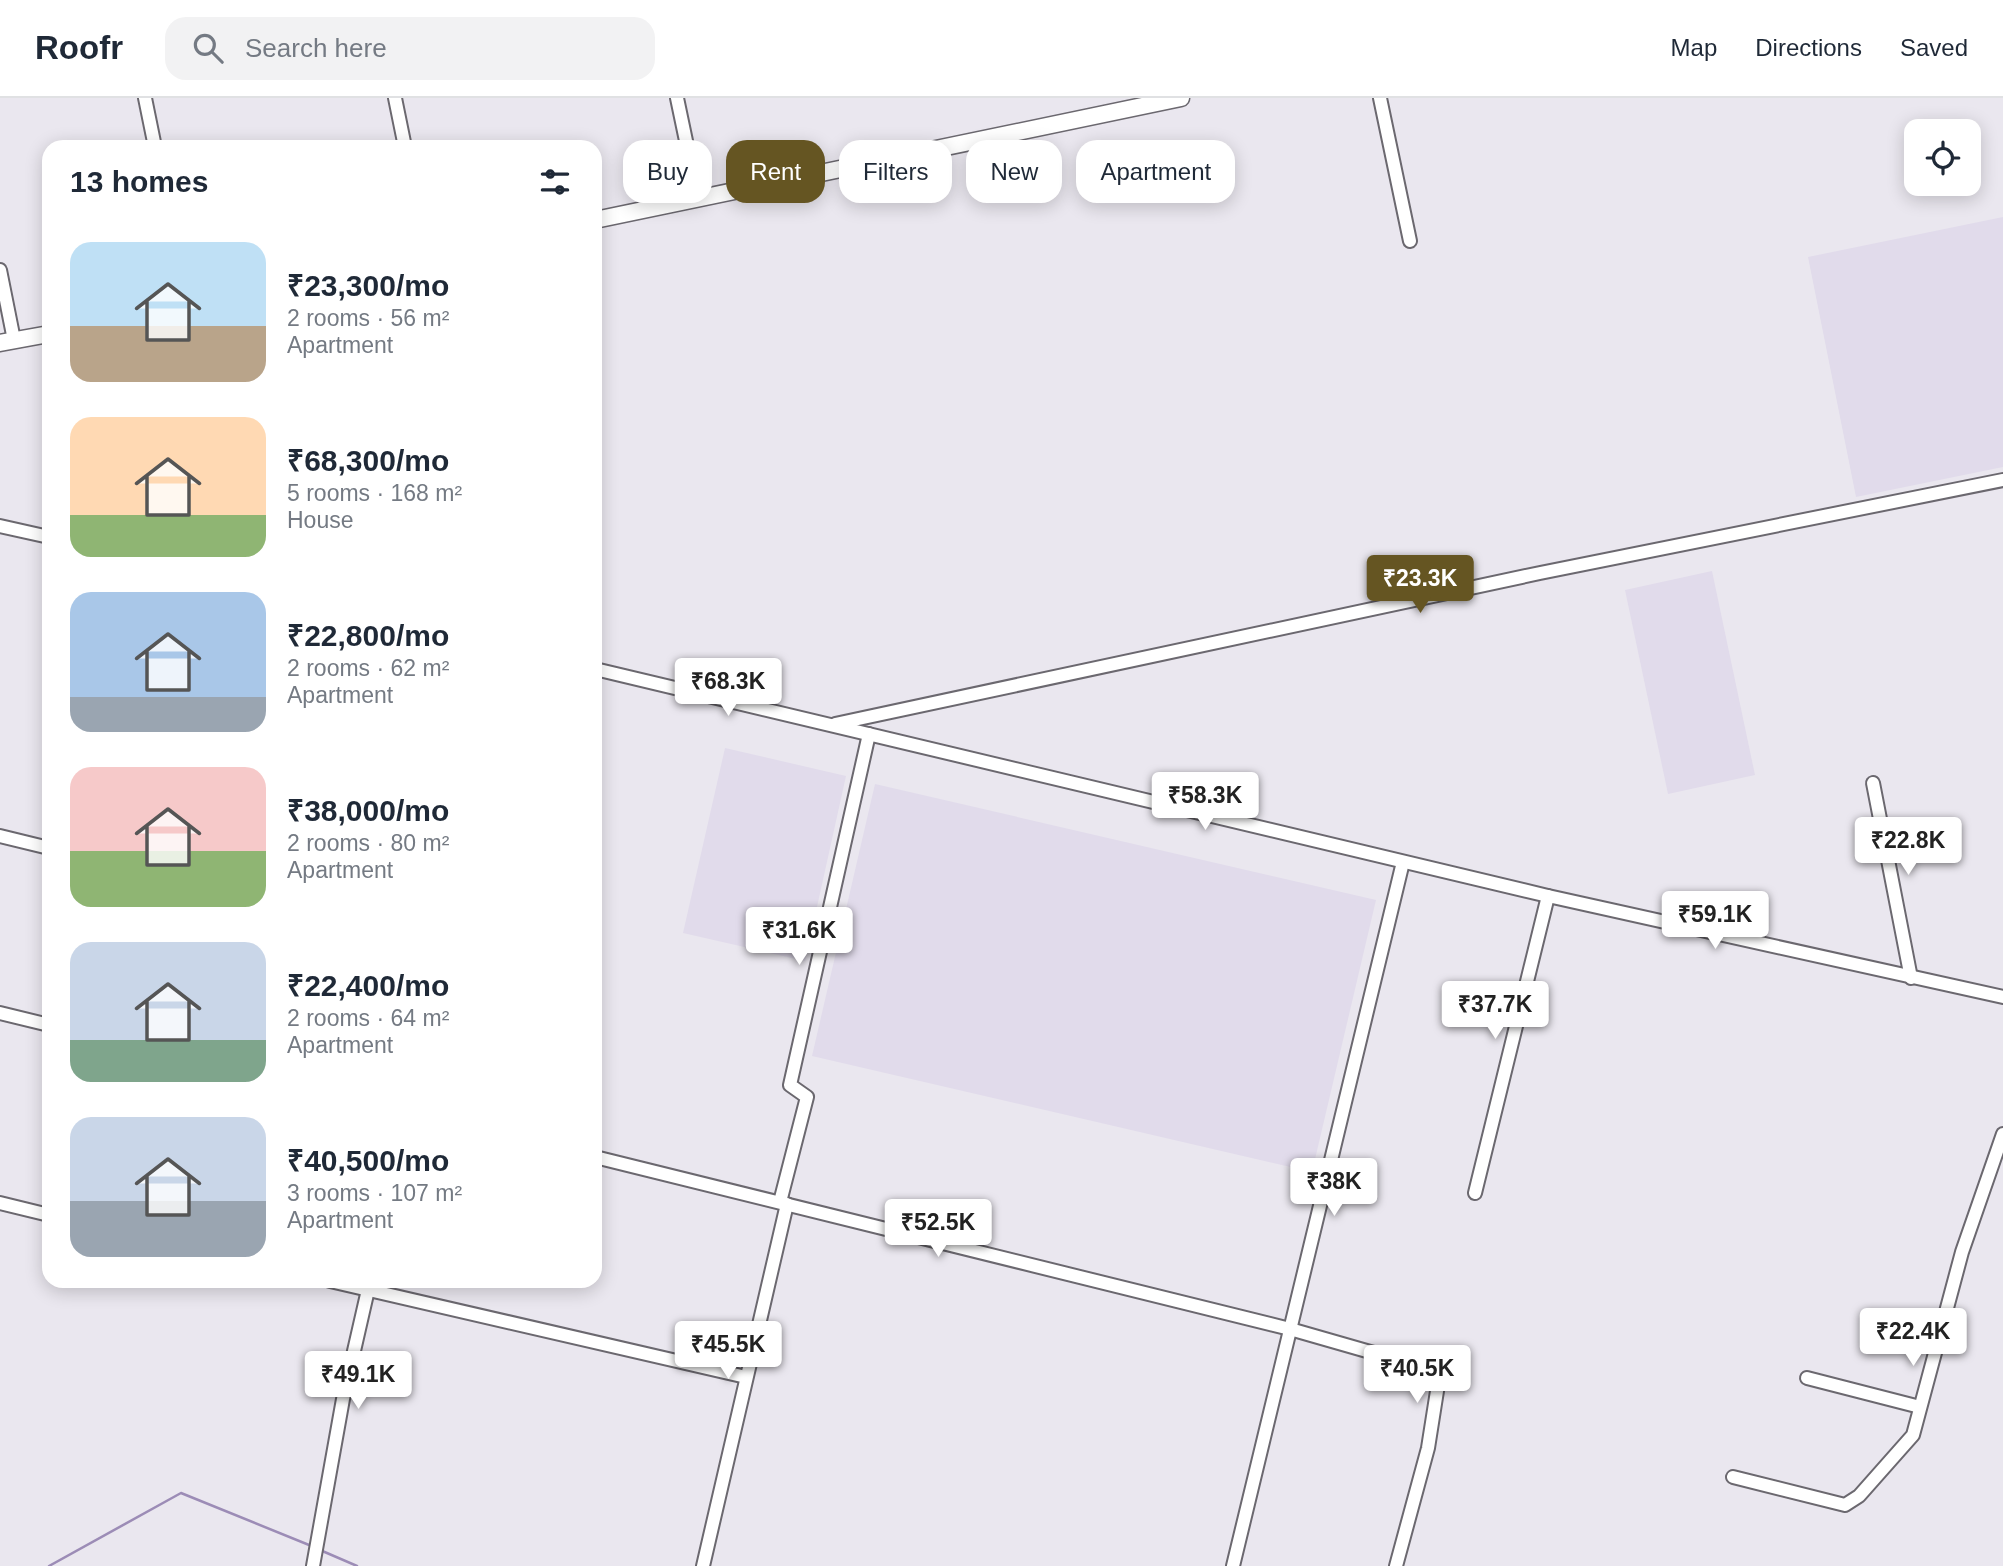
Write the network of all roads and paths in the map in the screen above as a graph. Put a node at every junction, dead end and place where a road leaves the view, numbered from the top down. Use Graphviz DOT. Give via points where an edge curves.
graph roads {
  1 [pos="145,98"];
  2 [pos="395,98"];
  3 [pos="677,98"];
  4 [pos="1181,98"];
  5 [pos="1380,98"];
  6 [pos="154,140"];
  7 [pos="404,140"];
  8 [pos="686,140"];
  9 [pos="712,195"];
  10 [pos="675,203"];
  11 [pos="602,219"];
  12 [pos="1410,241"];
  13 [pos="0,270"];
  14 [pos="42,335"];
  15 [pos="7,341"];
  16 [pos="2003,480"];
  17 [pos="0,526"];
  18 [pos="42,535"];
  19 [pos="602,671"];
  20 [pos="831,725"];
  21 [pos="869,734"];
  22 [pos="1872,783"];
  23 [pos="0,836"];
  24 [pos="42,846"];
  25 [pos="1403,862"];
  26 [pos="1548,896"];
  27 [pos="1911,978"];
  28 [pos="2003,997"];
  29 [pos="0,1013"];
  30 [pos="42,1023"];
  31 [pos="2003,1134"];
  32 [pos="602,1159"];
  33 [pos="1475,1194"];
  34 [pos="0,1203"];
  35 [pos="783,1203"];
  36 [pos="42,1213"];
  37 [pos="368,1288"];
  38 [pos="381,1288"];
  39 [pos="1290,1329"];
  40 [pos="747,1377"];
  41 [pos="1807,1378"];
  42 [pos="1920,1407"];
  43 [pos="1733,1477"];
  44 [pos="313,1562"];
  45 [pos="702,1566"];
  46 [pos="1233,1566"];
  47 [pos="1396,1566"];
  1 -- 6 [label="street"];
  2 -- 7 [label="street"];
  3 -- 8 [label="street"];
  4 -- 9 [label="main road"];
  5 -- 12 [label="street"];
  10 -- 11 [label="main road"];
  13 -- 15 [label="street"];
  14 -- 15 [label="main road"];
  16 -- 20 [label="street" via="1540,573"];
  17 -- 18 [label="street"];
  19 -- 20 [label="street"];
  20 -- 21 [label="street"];
  21 -- 25 [label="street"];
  21 -- 35 [label="street" via="790,1085 807,1097"];
  22 -- 27 [label="street"];
  23 -- 24 [label="street"];
  25 -- 26 [label="street"];
  25 -- 39 [label="street"];
  26 -- 27 [label="street"];
  26 -- 33 [label="street"];
  27 -- 28 [label="street"];
  29 -- 30 [label="street"];
  31 -- 42 [label="street" via="1962,1252"];
  32 -- 35 [label="street"];
  34 -- 36 [label="street"];
  35 -- 39 [label="street"];
  35 -- 40 [label="street"];
  37 -- 44 [label="street"];
  38 -- 40 [label="street"];
  39 -- 46 [label="street"];
  39 -- 47 [label="street" via="1440,1372 1428,1448"];
  40 -- 45 [label="street"];
  41 -- 42 [label="street"];
  42 -- 43 [label="street" via="1913,1435 1845,1506"];
}
